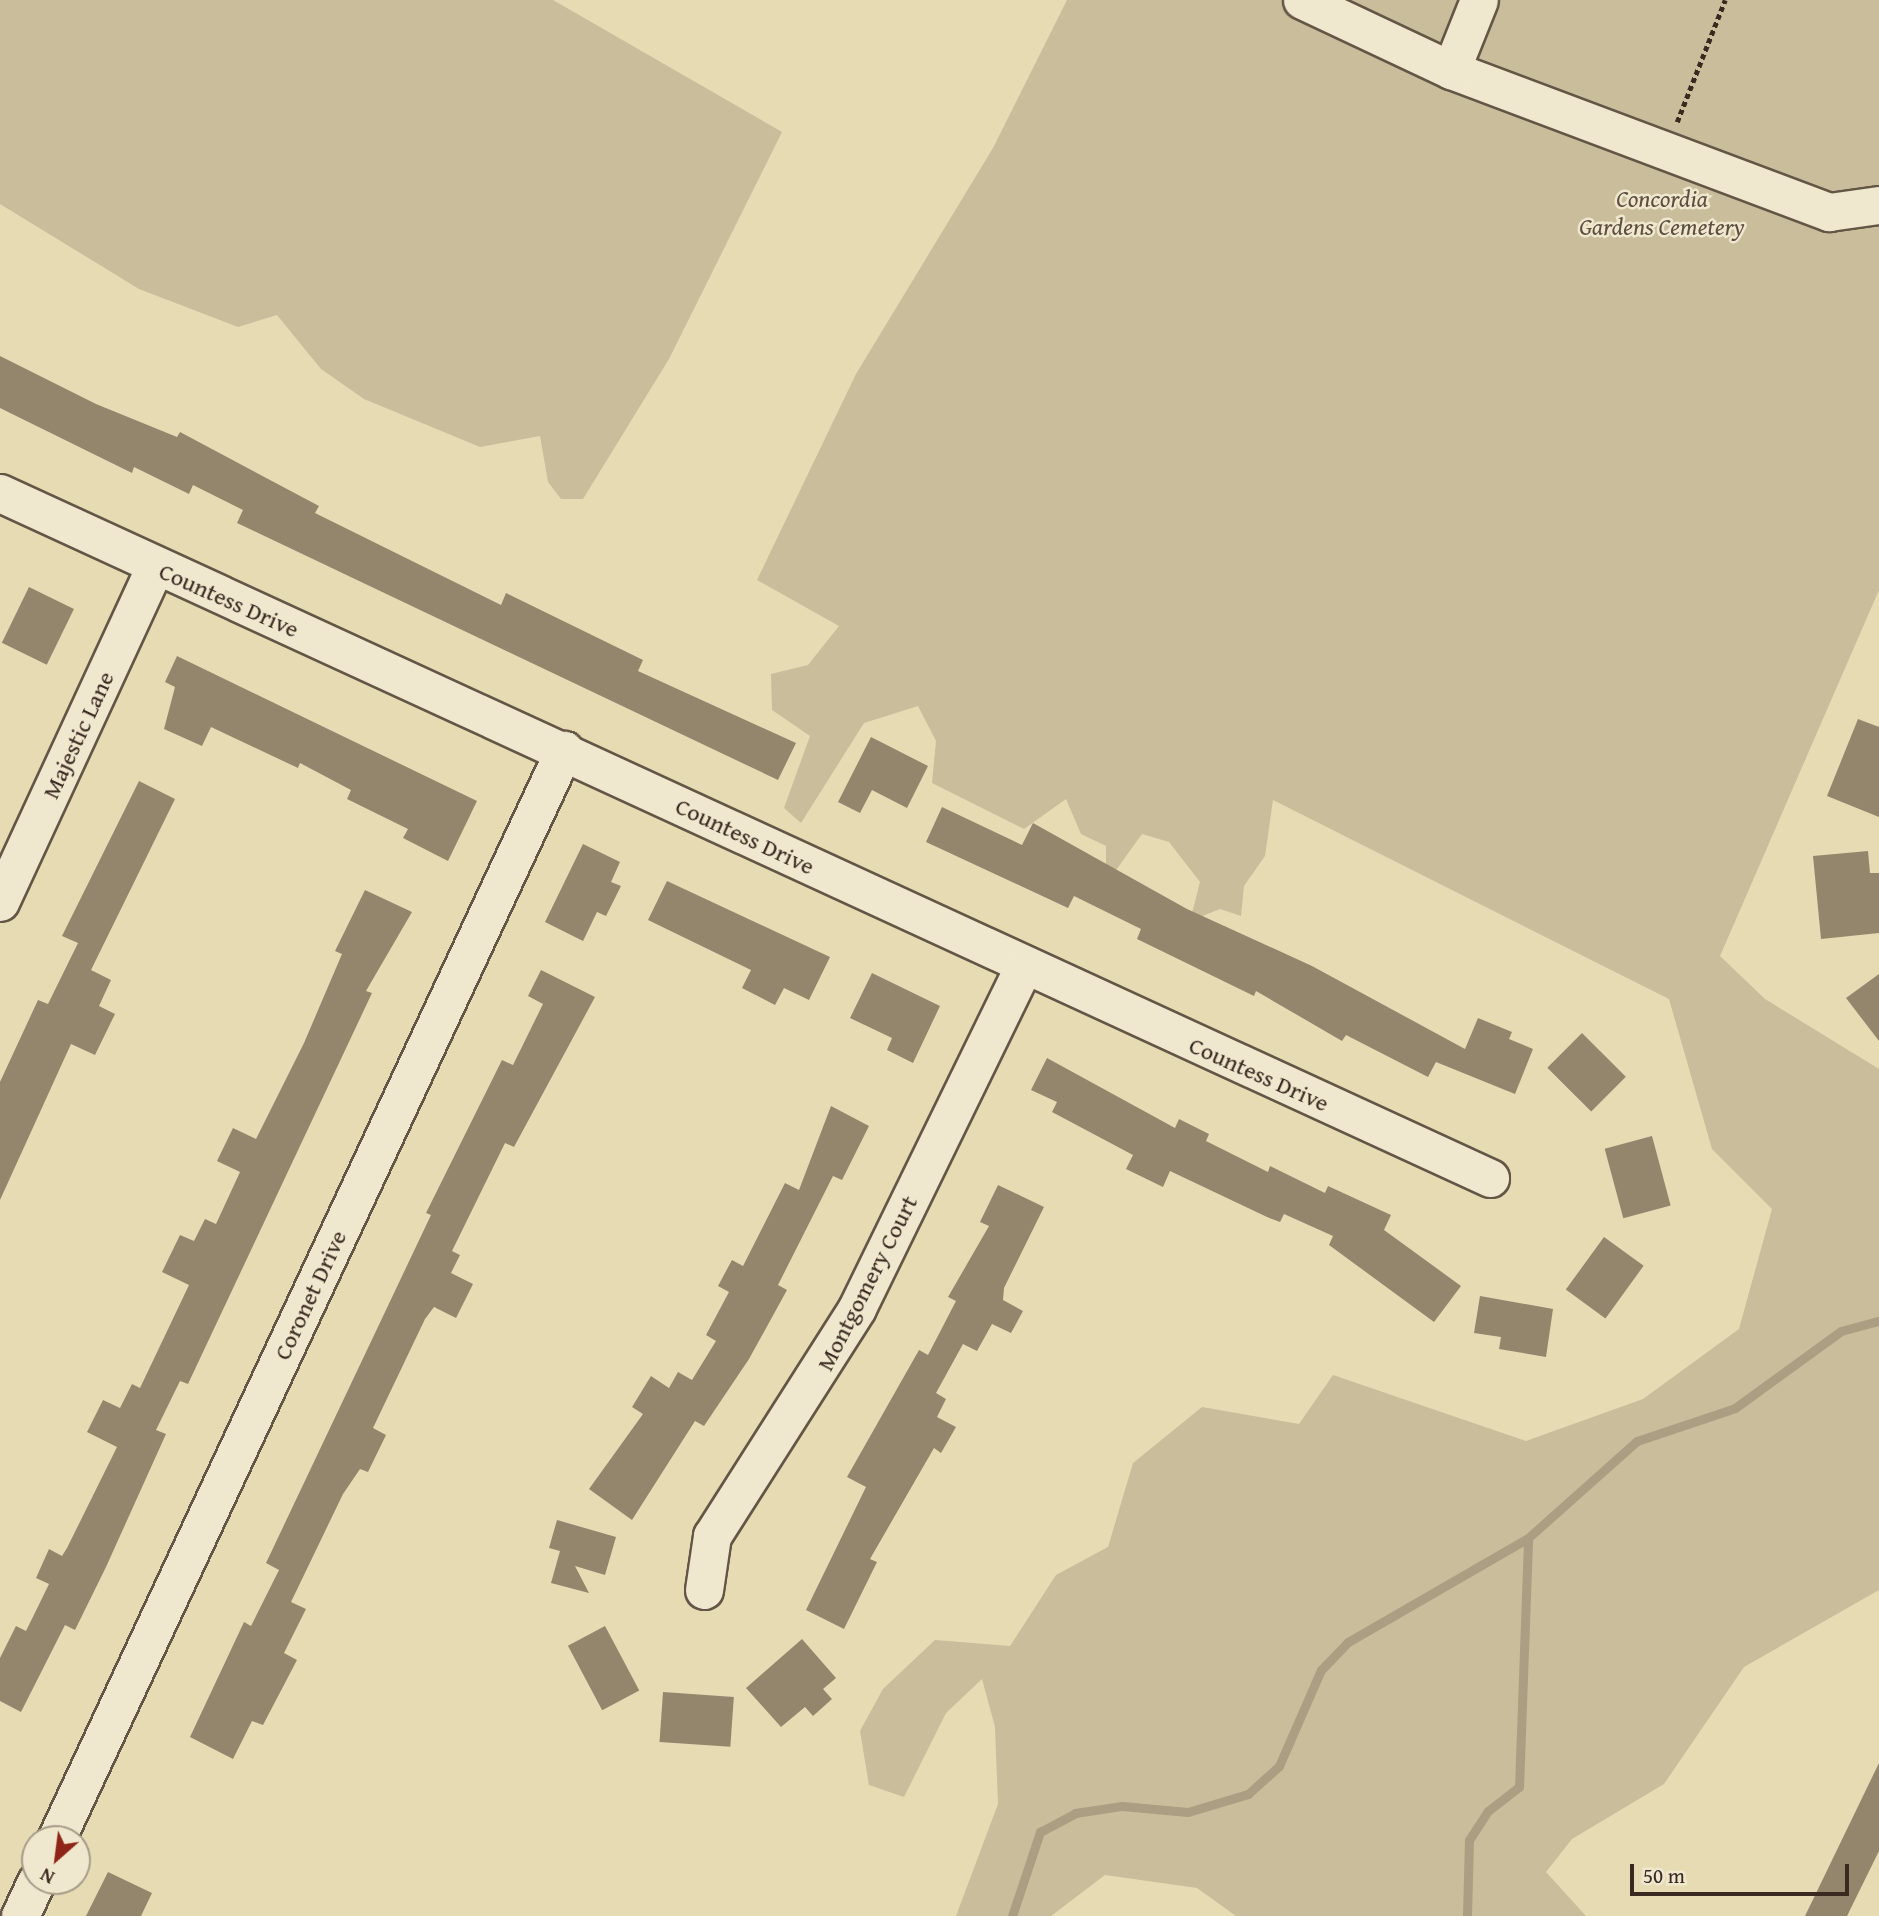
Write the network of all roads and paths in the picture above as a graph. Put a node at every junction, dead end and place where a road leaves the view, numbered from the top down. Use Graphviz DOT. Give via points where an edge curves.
graph roads {
  1 [pos="1302,0"];
  2 [pos="1479,0"];
  3 [pos="1725,0"];
  4 [pos="1451,70"];
  5 [pos="1665,153"];
  6 [pos="1879,205"];
  7 [pos="0,493"];
  8 [pos="155,567"];
  9 [pos="564,750"];
  10 [pos="0,902"];
  11 [pos="1023,968"];
  12 [pos="1490,1178"];
  13 [pos="704,1590"];
  14 [pos="63,1825"];
  15 [pos="30,1895"];
  16 [pos="20,1916"];
  1 -- 4 [label="street"];
  2 -- 4 [label="street"];
  3 -- 5 [label="path"];
  4 -- 5 [label="street"];
  5 -- 6 [label="street" via="1829,212"];
  7 -- 8 [label="street, Countess Drive"];
  8 -- 9 [label="street, Countess Drive"];
  8 -- 10 [label="street, Majestic Lane"];
  9 -- 11 [label="street, Countess Drive"];
  9 -- 14 [label="street, Coronet Drive"];
  11 -- 12 [label="street, Countess Drive"];
  11 -- 13 [label="street, Montgomery Court" via="857,1308 712,1536"];
  15 -- 16 [label="street"];
}
